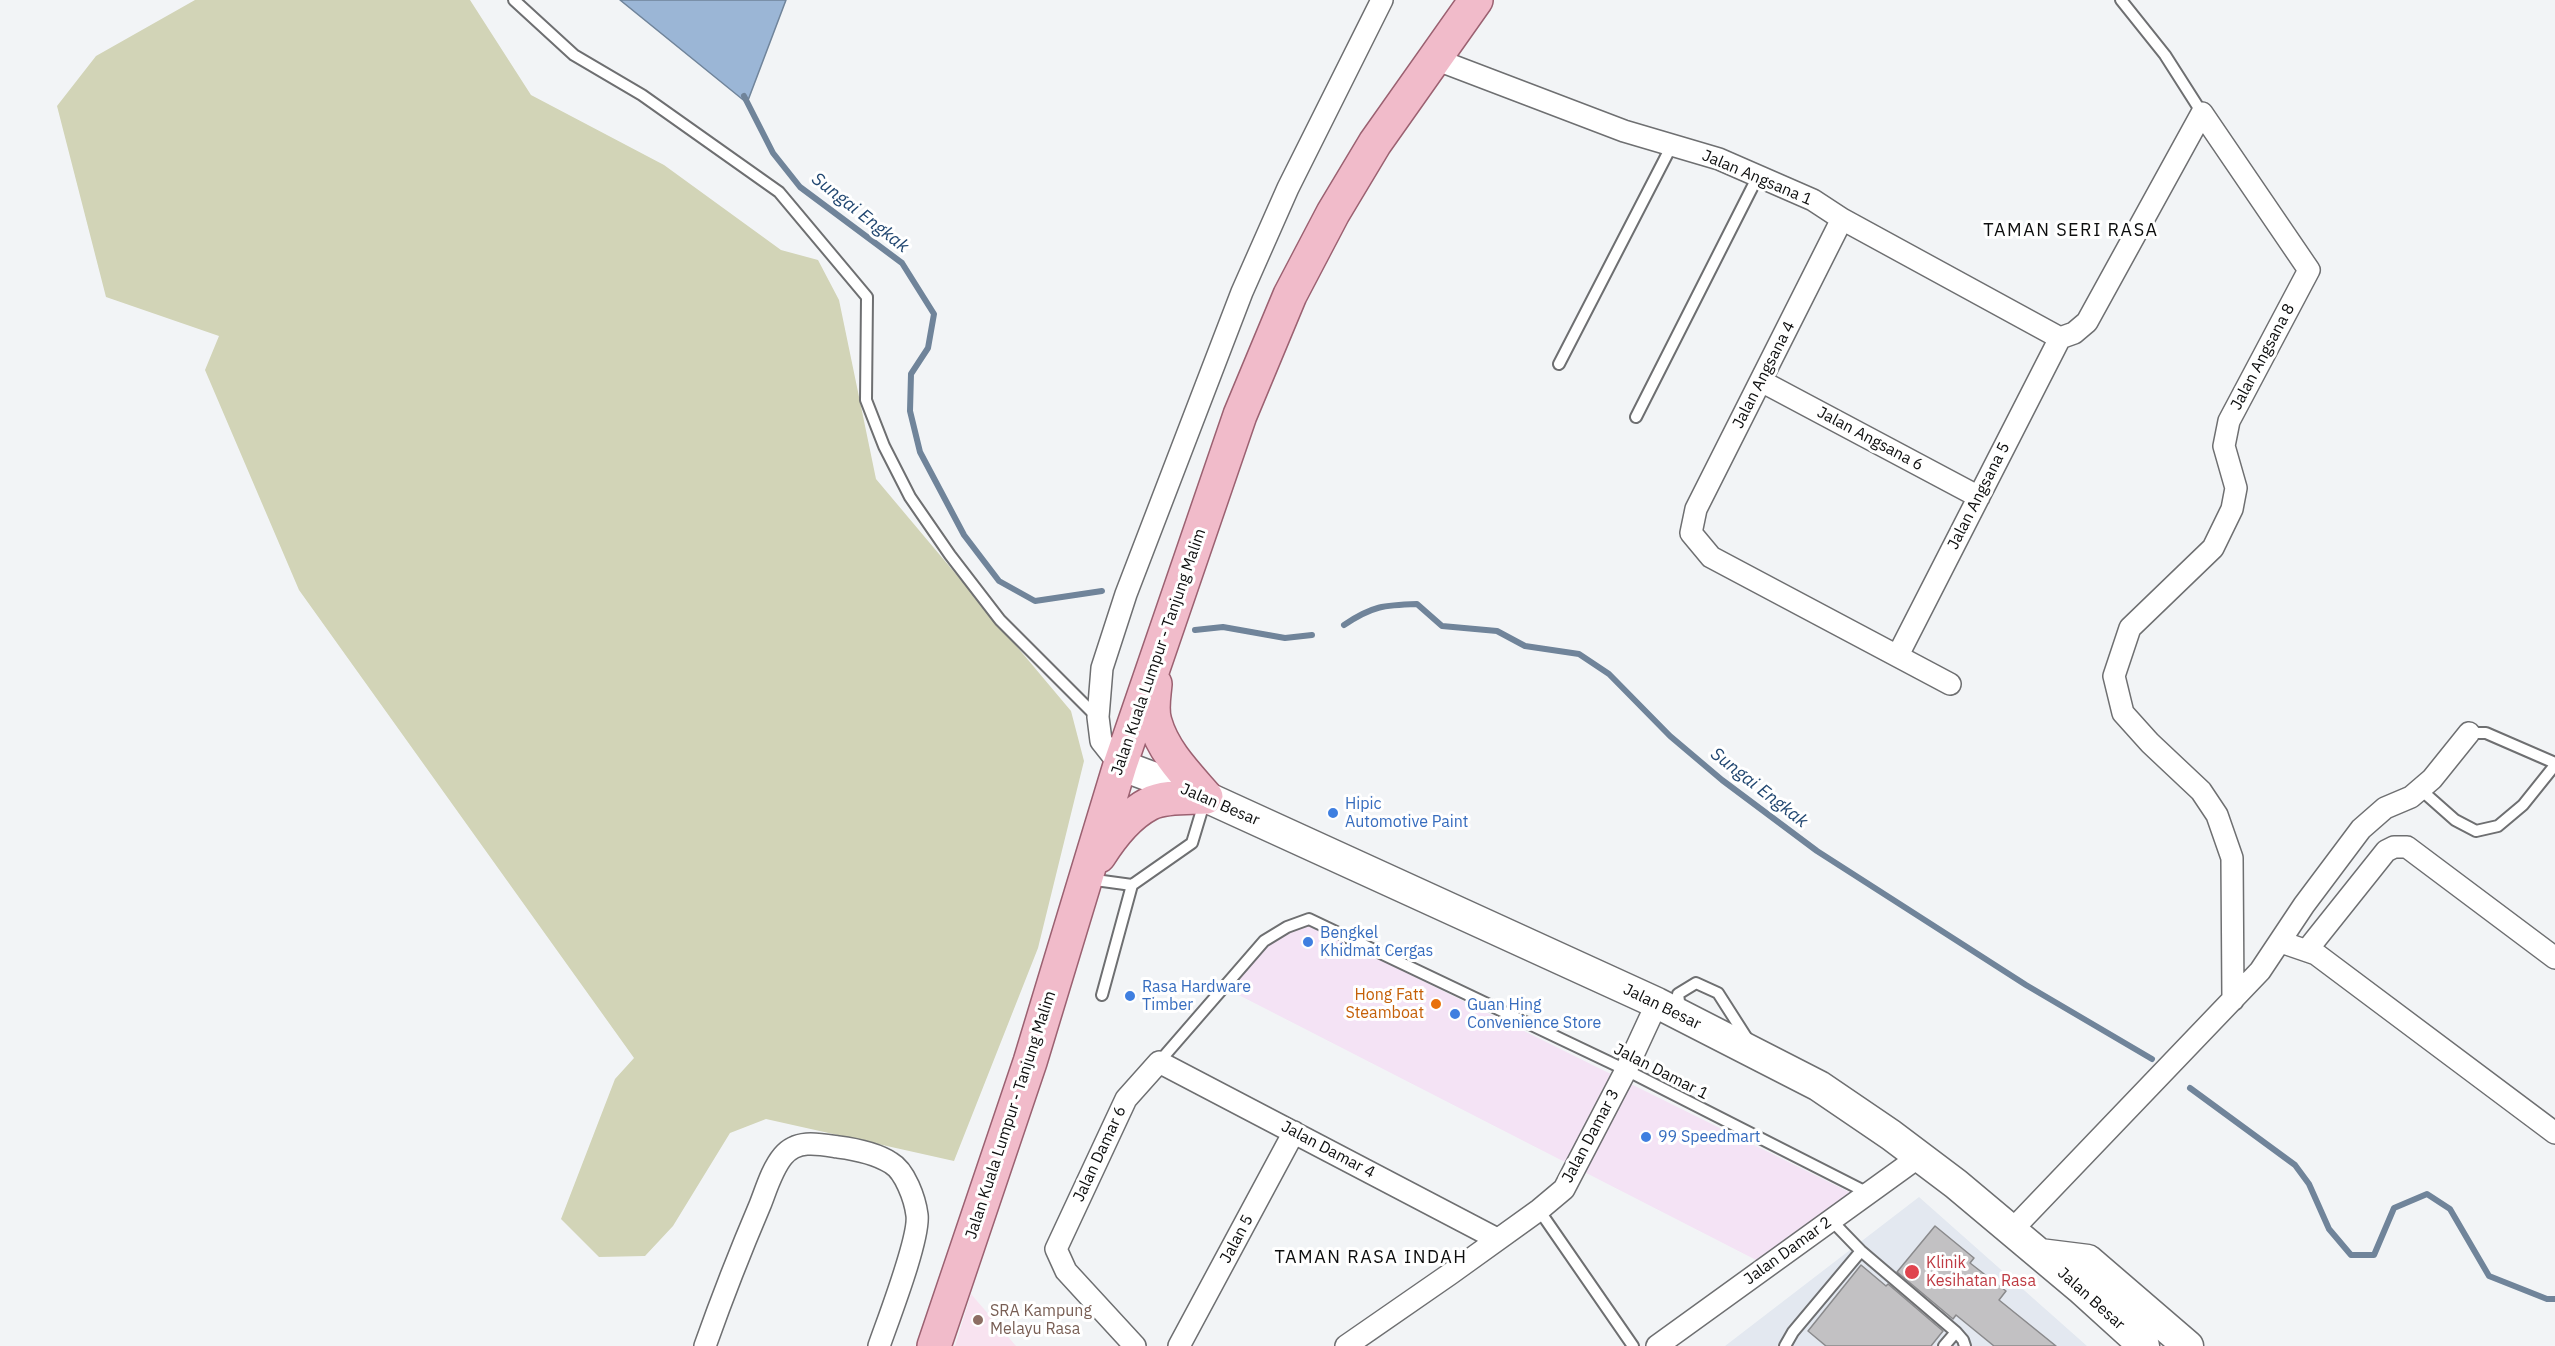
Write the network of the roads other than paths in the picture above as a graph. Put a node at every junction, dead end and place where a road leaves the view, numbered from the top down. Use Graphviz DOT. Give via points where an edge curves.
graph roads {
  1 [pos="514,0"];
  2 [pos="1382,0"];
  3 [pos="1476,0"];
  4 [pos="2121,0"];
  5 [pos="1436,59"];
  6 [pos="2202,113"];
  7 [pos="1672,144"];
  8 [pos="1758,176"];
  9 [pos="1842,219"];
  10 [pos="2060,338"];
  11 [pos="1559,364"];
  12 [pos="1761,381"];
  13 [pos="1636,417"];
  14 [pos="1979,497"];
  15 [pos="1158,655"];
  16 [pos="1898,655"];
  17 [pos="1950,684"];
  18 [pos="1098,717"];
  19 [pos="2469,733"];
  20 [pos="2555,764"];
  21 [pos="1120,765"];
  22 [pos="2420,789"];
  23 [pos="1206,797"];
  24 [pos="1085,878"];
  25 [pos="1132,885"];
  26 [pos="1309,919"];
  27 [pos="2281,942"];
  28 [pos="2307,950"];
  29 [pos="2555,958"];
  30 [pos="1102,995"];
  31 [pos="2233,999"];
  32 [pos="1669,1010"];
  33 [pos="1159,1062"];
  34 [pos="1626,1070"];
  35 [pos="1294,1132"];
  36 [pos="2555,1133"];
  37 [pos="1920,1156"];
  38 [pos="1868,1193"];
  39 [pos="1539,1210"];
  40 [pos="1831,1220"];
  41 [pos="2012,1230"];
  42 [pos="1497,1239"];
  43 [pos="1861,1251"];
  44 [pos="2040,1254"];
  45 [pos="1956,1332"];
  46 [pos="705,1346"];
  47 [pos="879,1346"];
  48 [pos="934,1346"];
  49 [pos="1135,1346"];
  50 [pos="1179,1346"];
  51 [pos="1346,1346"];
  52 [pos="1633,1346"];
  53 [pos="1657,1346"];
  54 [pos="1785,1346"];
  55 [pos="1944,1346"];
  56 [pos="1965,1346"];
  57 [pos="2116,1346"];
  58 [pos="2144,1346"];
  59 [pos="2188,1346"];
  1 -- 18 [label="lane" via="574,55 642,95 778,192 867,297 866,400 910,496 1000,620"];
  2 -- 18 [label="street" via="1287,188 1242,292 1126,594 1102,668"];
  3 -- 5 [label="main road, Jalan Kuala Lumpur - Tanjung Malim"];
  4 -- 6 [label="lane" via="2165,55"];
  5 -- 7 [label="street, Jalan Angsana 1" via="1623,131"];
  5 -- 15 [label="main road, Jalan Kuala Lumpur - Tanjung Malim" via="1375,143 1290,296 1240,415"];
  6 -- 10 [label="street" via="2087,321 2074,333"];
  6 -- 31 [label="street, Jalan Angsana 8" via="2309,270 2229,421 2224,446 2236,488 2232,509 2213,548 2130,628 2114,676 2123,713 2201,791 2217,815 2232,858"];
  7 -- 8 [label="street, Jalan Angsana 1"];
  7 -- 11 [label="lane"];
  8 -- 9 [label="street, Jalan Angsana 1" via="1813,200"];
  8 -- 13 [label="lane"];
  9 -- 10 [label="street, Jalan Angsana 1"];
  9 -- 12 [label="street, Jalan Angsana 4"];
  10 -- 14 [label="street, Jalan Angsana 5"];
  12 -- 14 [label="street, Jalan Angsana 6"];
  12 -- 16 [label="street, Jalan Angsana 4" via="1696,509 1691,533 1711,558"];
  14 -- 16 [label="street, Jalan Angsana 5"];
  15 -- 21 [label="main road, Jalan Kuala Lumpur - Tanjung Malim"];
  15 -- 23 [label="main road" via="1154,721 1171,755"];
  16 -- 17 [label="street"];
  18 -- 21 [label="street" via="1101,741"];
  19 -- 20 [label="lane" via="2486,733"];
  19 -- 22 [label="street"];
  20 -- 22 [label="lane" via="2523,805 2498,826 2476,831 2455,820"];
  21 -- 23 [label="main road, Jalan Besar"];
  21 -- 24 [label="main road, Jalan Kuala Lumpur - Tanjung Malim"];
  22 -- 27 [label="street" via="2385,808 2361,829"];
  23 -- 24 [label="main road" via="1149,804 1109,841"];
  23 -- 25 [label="lane" via="1192,843"];
  23 -- 32 [label="main road, Jalan Besar"];
  24 -- 25 [label="lane"];
  24 -- 48 [label="main road, Jalan Kuala Lumpur - Tanjung Malim" via="1030,1062"];
  25 -- 30 [label="lane"];
  26 -- 33 [label="lane, Jalan Damar 6" via="1264,941"];
  26 -- 34 [label="lane, Jalan Damar 1"];
  27 -- 28 [label="street"];
  27 -- 31 [label="street"];
  28 -- 29 [label="street" via="2386,851 2407,847"];
  28 -- 36 [label="street"];
  31 -- 41 [label="street"];
  32 -- 34 [label="street, Jalan Damar 3"];
  32 -- 37 [label="main road, Jalan Besar" via="1819,1086"];
  33 -- 35 [label="street, Jalan Damar 4"];
  33 -- 49 [label="street, Jalan Damar 6" via="1126,1099 1056,1249 1066,1271"];
  34 -- 38 [label="lane, Jalan Damar 1"];
  34 -- 39 [label="street, Jalan Damar 3" via="1564,1189"];
  35 -- 42 [label="street, Jalan Damar 4"];
  35 -- 50 [label="street, Jalan 5"];
  37 -- 38 [label="street, Jalan Damar 2"];
  37 -- 41 [label="main road, Jalan Besar"];
  38 -- 40 [label="street, Jalan Damar 2"];
  39 -- 42 [label="street, Jalan Damar 3"];
  39 -- 52 [label="lane"];
  40 -- 43 [label="lane"];
  40 -- 53 [label="street, Jalan Damar 2"];
  41 -- 44 [label="main road, Jalan Besar"];
  42 -- 51 [label="street, Jalan Damar 3"];
  43 -- 45 [label="lane"];
  43 -- 54 [label="lane"];
  44 -- 57 [label="main road" via="2059,1294"];
  44 -- 58 [label="main road, Jalan Besar"];
  44 -- 59 [label="main road" via="2088,1260"];
  45 -- 55 [label="lane"];
  45 -- 56 [label="lane"];
  46 -- 47 [label="street" via="772,1176 782,1156 805,1143 840,1147 893,1164 905,1179 918,1216"];
}
